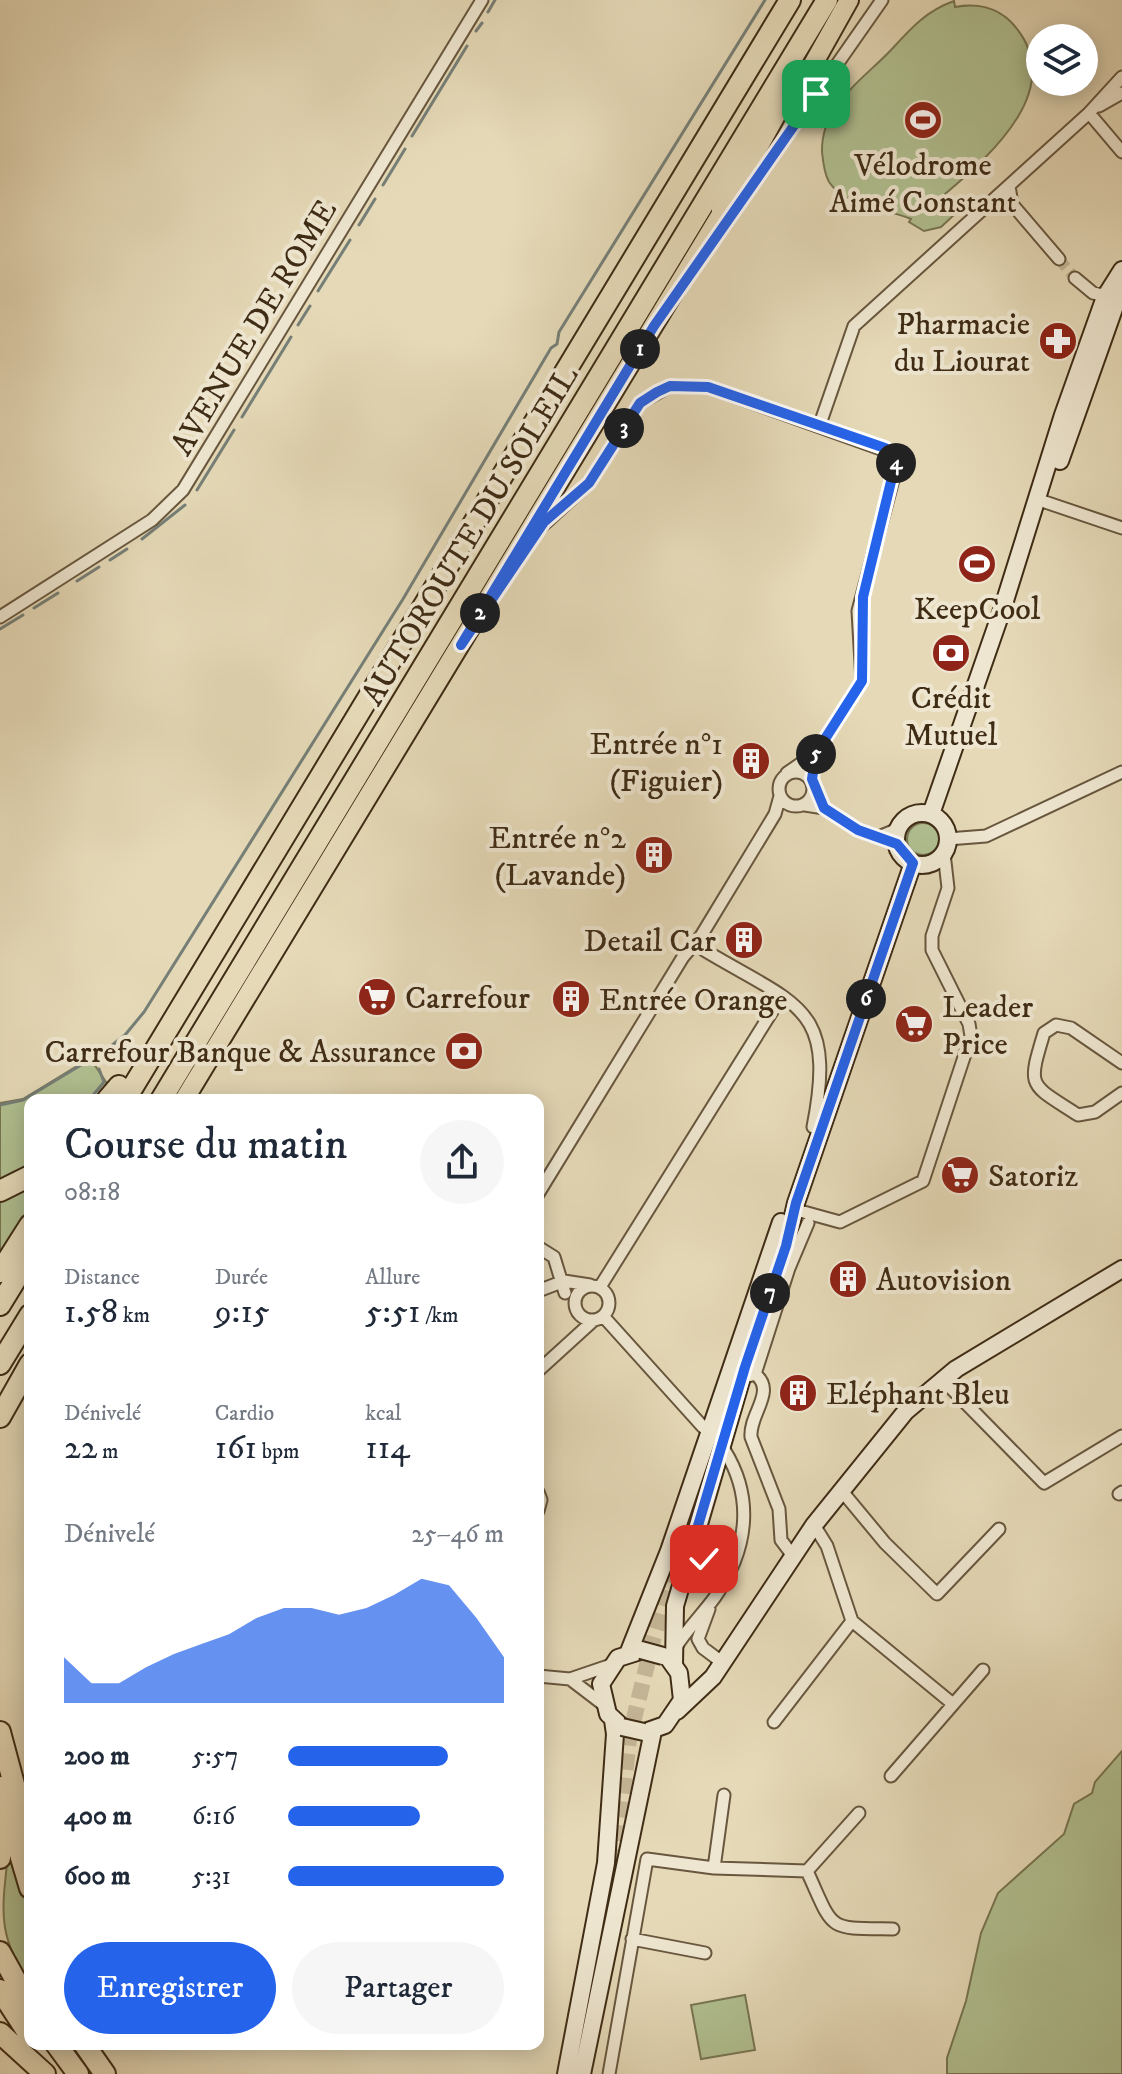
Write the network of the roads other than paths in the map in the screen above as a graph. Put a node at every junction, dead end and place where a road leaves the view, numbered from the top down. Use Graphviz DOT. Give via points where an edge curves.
graph roads {
  1 [pos="482,0"];
  2 [pos="790,0"];
  3 [pos="827,0"];
  4 [pos="839,0"];
  5 [pos="849,0"];
  6 [pos="882,0"];
  7 [pos="1122,77"];
  8 [pos="1122,93"];
  9 [pos="1089,113"];
  10 [pos="1122,152"];
  11 [pos="1009,186"];
  12 [pos="722,211"];
  13 [pos="1059,259"];
  14 [pos="1122,270"];
  15 [pos="1077,280"];
  16 [pos="1116,292"];
  17 [pos="654,326"];
  18 [pos="820,424"];
  19 [pos="1045,502"];
  20 [pos="1122,528"];
  21 [pos="1003,607"];
  22 [pos="0,617"];
  23 [pos="461,645"];
  24 [pos="816,753"];
  25 [pos="1122,772"];
  26 [pos="782,778"];
  27 [pos="813,783"];
  28 [pos="780,796"];
  29 [pos="805,805"];
  30 [pos="791,806"];
  31 [pos="824,808"];
  32 [pos="775,814"];
  33 [pos="931,814"];
  34 [pos="898,836"];
  35 [pos="942,857"];
  36 [pos="913,863"];
  37 [pos="701,936"];
  38 [pos="781,997"];
  39 [pos="806,1015"];
  40 [pos="766,1020"];
  41 [pos="1122,1063"];
  42 [pos="1122,1093"];
  43 [pos="116,1094"];
  44 [pos="165,1094"];
  45 [pos="188,1094"];
  46 [pos="813,1127"];
  47 [pos="24,1179"];
  48 [pos="544,1184"];
  49 [pos="0,1191"];
  50 [pos="796,1203"];
  51 [pos="821,1218"];
  52 [pos="808,1223"];
  53 [pos="24,1234"];
  54 [pos="782,1240"];
  55 [pos="544,1251"];
  56 [pos="24,1266"];
  57 [pos="1122,1269"];
  58 [pos="0,1272"];
  59 [pos="595,1286"];
  60 [pos="563,1288"];
  61 [pos="544,1290"];
  62 [pos="0,1305"];
  63 [pos="575,1308"];
  64 [pos="598,1318"];
  65 [pos="748,1323"];
  66 [pos="24,1325"];
  67 [pos="575,1336"];
  68 [pos="0,1364"];
  69 [pos="24,1364"];
  70 [pos="544,1366"];
  71 [pos="747,1374"];
  72 [pos="24,1375"];
  73 [pos="942,1379"];
  74 [pos="0,1403"];
  75 [pos="0,1417"];
  76 [pos="703,1427"];
  77 [pos="1122,1436"];
  78 [pos="725,1451"];
  79 [pos="841,1490"];
  80 [pos="814,1525"];
  81 [pos="697,1529"];
  82 [pos="999,1529"];
  83 [pos="739,1544"];
  84 [pos="793,1556"];
  85 [pos="714,1598"];
  86 [pos="852,1621"];
  87 [pos="634,1652"];
  88 [pos="672,1661"];
  89 [pos="723,1663"];
  90 [pos="611,1665"];
  91 [pos="983,1670"];
  92 [pos="544,1677"];
  93 [pos="713,1677"];
  94 [pos="570,1679"];
  95 [pos="953,1704"];
  96 [pos="604,1705"];
  97 [pos="677,1711"];
  98 [pos="774,1722"];
  99 [pos="617,1724"];
  100 [pos="0,1732"];
  101 [pos="648,1732"];
  102 [pos="891,1776"];
  103 [pos="0,1787"];
  104 [pos="724,1795"];
  105 [pos="859,1813"];
  106 [pos="24,1822"];
  107 [pos="0,1826"];
  108 [pos="0,1858"];
  109 [pos="24,1868"];
  110 [pos="714,1868"];
  111 [pos="807,1871"];
  112 [pos="893,1929"];
  113 [pos="632,1939"];
  114 [pos="0,1952"];
  115 [pos="705,1953"];
  116 [pos="0,1990"];
  117 [pos="590,1993"];
  118 [pos="24,1995"];
  119 [pos="24,2027"];
  120 [pos="0,2033"];
  121 [pos="40,2050"];
  122 [pos="60,2050"];
  123 [pos="88,2050"];
  124 [pos="45,2074"];
  125 [pos="58,2074"];
  126 [pos="78,2074"];
  127 [pos="105,2074"];
  128 [pos="566,2074"];
  129 [pos="582,2074"];
  130 [pos="609,2074"];
  1 -- 22 [label="street, AVENUE DE ROME" via="190,481 152,520"];
  2 -- 43 [label="highway, AUTOROUTE DU SOLEIL" via="250,894"];
  3 -- 44 [label="highway, AUTOROUTE DU SOLEIL"];
  4 -- 12 [label="highway"];
  5 -- 12 [label="main road" via="767,145"];
  6 -- 17 [label="street"];
  7 -- 9 [label="street"];
  8 -- 9 [label="street"];
  9 -- 10 [label="street"];
  9 -- 11 [label="street"];
  11 -- 13 [label="street" via="1012,204"];
  11 -- 18 [label="street" via="854,326"];
  12 -- 17 [label="main road"];
  14 -- 16 [label="main road"];
  15 -- 16 [label="street"];
  16 -- 19 [label="main road"];
  16 -- 21 [label="main road" via="1063,415"];
  17 -- 23 [label="main road"];
  18 -- 23 [label="street" via="708,387 670,386 657,392 640,403 589,483 544,522"];
  18 -- 24 [label="street" via="885,448 896,461 856,622 863,672 859,689"];
  19 -- 20 [label="street"];
  19 -- 21 [label="main road"];
  21 -- 33 [label="main road"];
  23 -- 45 [label="main road"];
  24 -- 26 [label="street"];
  24 -- 27 [label="street"];
  25 -- 35 [label="street"];
  26 -- 27 [label="street" via="795,772"];
  26 -- 28 [label="street"];
  27 -- 29 [label="street"];
  27 -- 31 [label="street"];
  28 -- 30 [label="street"];
  28 -- 32 [label="street"];
  29 -- 30 [label="street"];
  29 -- 31 [label="street"];
  30 -- 32 [label="street"];
  31 -- 34 [label="street" via="858,830"];
  32 -- 37 [label="street"];
  33 -- 34 [label="main road" via="915,814"];
  33 -- 35 [label="main road" via="943,824"];
  34 -- 36 [label="main road"];
  35 -- 36 [label="main road"];
  35 -- 51 [label="street" via="948,888 932,950 971,1036 925,1175 919,1185 844,1221"];
  36 -- 50 [label="main road"];
  37 -- 38 [label="street" via="704,950"];
  37 -- 48 [label="street"];
  38 -- 39 [label="street"];
  38 -- 40 [label="street"];
  39 -- 40 [label="street" via="779,1013"];
  39 -- 46 [label="street" via="820,1046 823,1070"];
  40 -- 59 [label="street"];
  41 -- 42 [label="street" via="1071,1028 1056,1025 1044,1033 1032,1076 1044,1092 1078,1115 1095,1112"];
  46 -- 54 [label="main road"];
  47 -- 49 [label="highway"];
  50 -- 51 [label="street" via="800,1211"];
  50 -- 54 [label="main road"];
  51 -- 52 [label="street"];
  52 -- 54 [label="street"];
  52 -- 71 [label="street"];
  53 -- 58 [label="highway"];
  54 -- 65 [label="main road"];
  54 -- 71 [label="main road"];
  55 -- 60 [label="street" via="554,1257"];
  56 -- 62 [label="highway"];
  57 -- 73 [label="main road"];
  59 -- 60 [label="street"];
  59 -- 63 [label="street" via="577,1293"];
  59 -- 64 [label="street" via="609,1299"];
  60 -- 61 [label="street"];
  60 -- 63 [label="street"];
  63 -- 64 [label="street" via="584,1318"];
  63 -- 67 [label="street"];
  64 -- 67 [label="street"];
  64 -- 76 [label="street"];
  65 -- 71 [label="main road" via="699,1490"];
  65 -- 87 [label="main road"];
  66 -- 68 [label="highway"];
  67 -- 70 [label="street"];
  69 -- 74 [label="main road"];
  71 -- 81 [label="main road"];
  71 -- 84 [label="street" via="764,1384 751,1437 779,1509 781,1540"];
  72 -- 75 [label="highway"];
  73 -- 77 [label="street" via="1044,1483"];
  73 -- 79 [label="main road" via="897,1421"];
  78 -- 83 [label="street" via="745,1498"];
  79 -- 80 [label="main road"];
  79 -- 82 [label="street" via="937,1594"];
  80 -- 84 [label="main road"];
  80 -- 86 [label="street" via="827,1546"];
  81 -- 83 [label="street" via="700,1552 709,1563 721,1562"];
  81 -- 88 [label="main road" via="675,1606"];
  83 -- 85 [label="street"];
  84 -- 89 [label="main road"];
  85 -- 88 [label="street"];
  85 -- 89 [label="street" via="698,1639"];
  86 -- 95 [label="street"];
  86 -- 98 [label="street"];
  87 -- 88 [label="main road, bridge"];
  87 -- 90 [label="main road"];
  88 -- 93 [label="main road" via="694,1681"];
  88 -- 97 [label="main road" via="683,1687"];
  89 -- 93 [label="main road"];
  90 -- 94 [label="street"];
  90 -- 96 [label="main road" via="601,1684"];
  91 -- 95 [label="street"];
  92 -- 94 [label="street"];
  93 -- 97 [label="main road"];
  94 -- 96 [label="street"];
  95 -- 102 [label="street"];
  96 -- 99 [label="main road"];
  97 -- 101 [label="main road"];
  99 -- 101 [label="main road, bridge"];
  99 -- 117 [label="main road"];
  100 -- 106 [label="highway"];
  101 -- 117 [label="main road"];
  103 -- 109 [label="highway"];
  104 -- 110 [label="street"];
  105 -- 111 [label="street"];
  107 -- 108 [label="highway"];
  110 -- 111 [label="street"];
  110 -- 113 [label="street" via="647,1859"];
  111 -- 112 [label="street" via="831,1922 840,1928"];
  113 -- 115 [label="street"];
  113 -- 130 [label="street"];
  114 -- 118 [label="highway"];
  116 -- 119 [label="highway"];
  117 -- 117 [label="main road" via="615,1865"];
  117 -- 128 [label="main road"];
  117 -- 129 [label="main road"];
  120 -- 124 [label="highway"];
  121 -- 125 [label="highway"];
  122 -- 126 [label="highway"];
  123 -- 127 [label="highway"];
}
